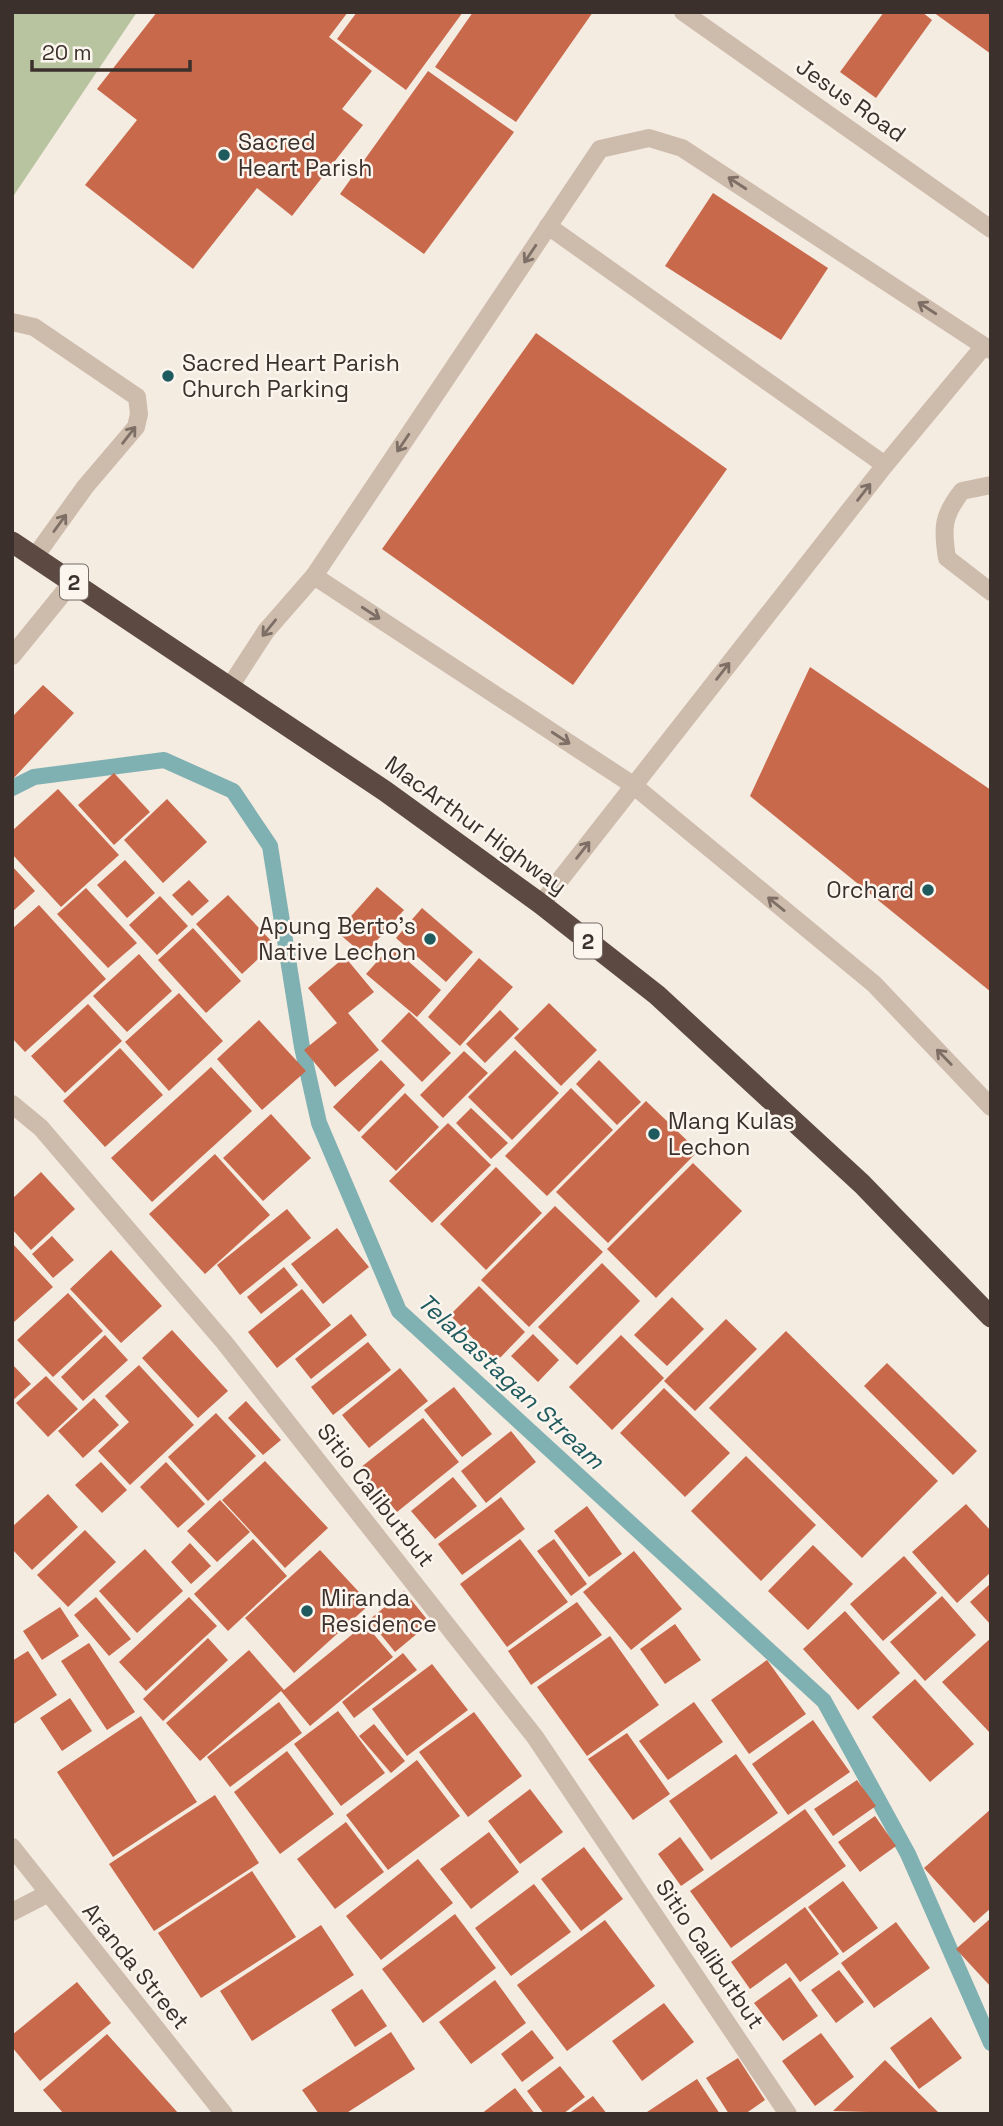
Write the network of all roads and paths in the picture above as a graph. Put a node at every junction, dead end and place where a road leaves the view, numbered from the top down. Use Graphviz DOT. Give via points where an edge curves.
graph roads {
  1 [pos="683,12"];
  2 [pos="548,226"];
  3 [pos="991,229"];
  4 [pos="12,322"];
  5 [pos="987,348"];
  6 [pos="885,465"];
  7 [pos="991,485"];
  8 [pos="12,542"];
  9 [pos="34,558"];
  10 [pos="314,576"];
  11 [pos="73,581"];
  12 [pos="991,592"];
  13 [pos="12,656"];
  14 [pos="231,685"];
  15 [pos="633,785"];
  16 [pos="541,904"];
  17 [pos="12,1104"];
  18 [pos="991,1107"];
  19 [pos="991,1317"];
  20 [pos="12,1847"];
  21 [pos="47,1894"];
  22 [pos="12,1912"];
  23 [pos="224,2114"];
  24 [pos="788,2114"];
  1 -- 3 [label="street, Jesus Road"];
  5 -- 2 [label="street, one-way" via="682,148 649,138 600,149"];
  2 -- 6 [label="street"];
  2 -- 10 [label="street, one-way"];
  9 -- 4 [label="street, one-way" via="136,427 139,414 137,397 34,327"];
  5 -- 6 [label="street"];
  15 -- 6 [label="street, one-way"];
  7 -- 12 [label="street" via="962,491 947,510 943,536 947,558"];
  8 -- 9 [label="highway, MacArthur Highway / 2"];
  9 -- 11 [label="highway, MacArthur Highway / 2"];
  10 -- 14 [label="street, one-way" via="266,631"];
  10 -- 15 [label="street, one-way"];
  11 -- 13 [label="street"];
  11 -- 14 [label="highway, MacArthur Highway / 2"];
  14 -- 16 [label="highway, MacArthur Highway / 2"];
  16 -- 15 [label="street, one-way"];
  18 -- 15 [label="street, one-way" via="874,984"];
  16 -- 19 [label="highway, MacArthur Highway / 2" via="657,995 769,1096"];
  17 -- 24 [label="street, Sitio Calibutbut" via="41,1128 224,1342 535,1737"];
  20 -- 21 [label="street, Aranda Street"];
  21 -- 22 [label="street"];
  21 -- 23 [label="street, Aranda Street"];
}
